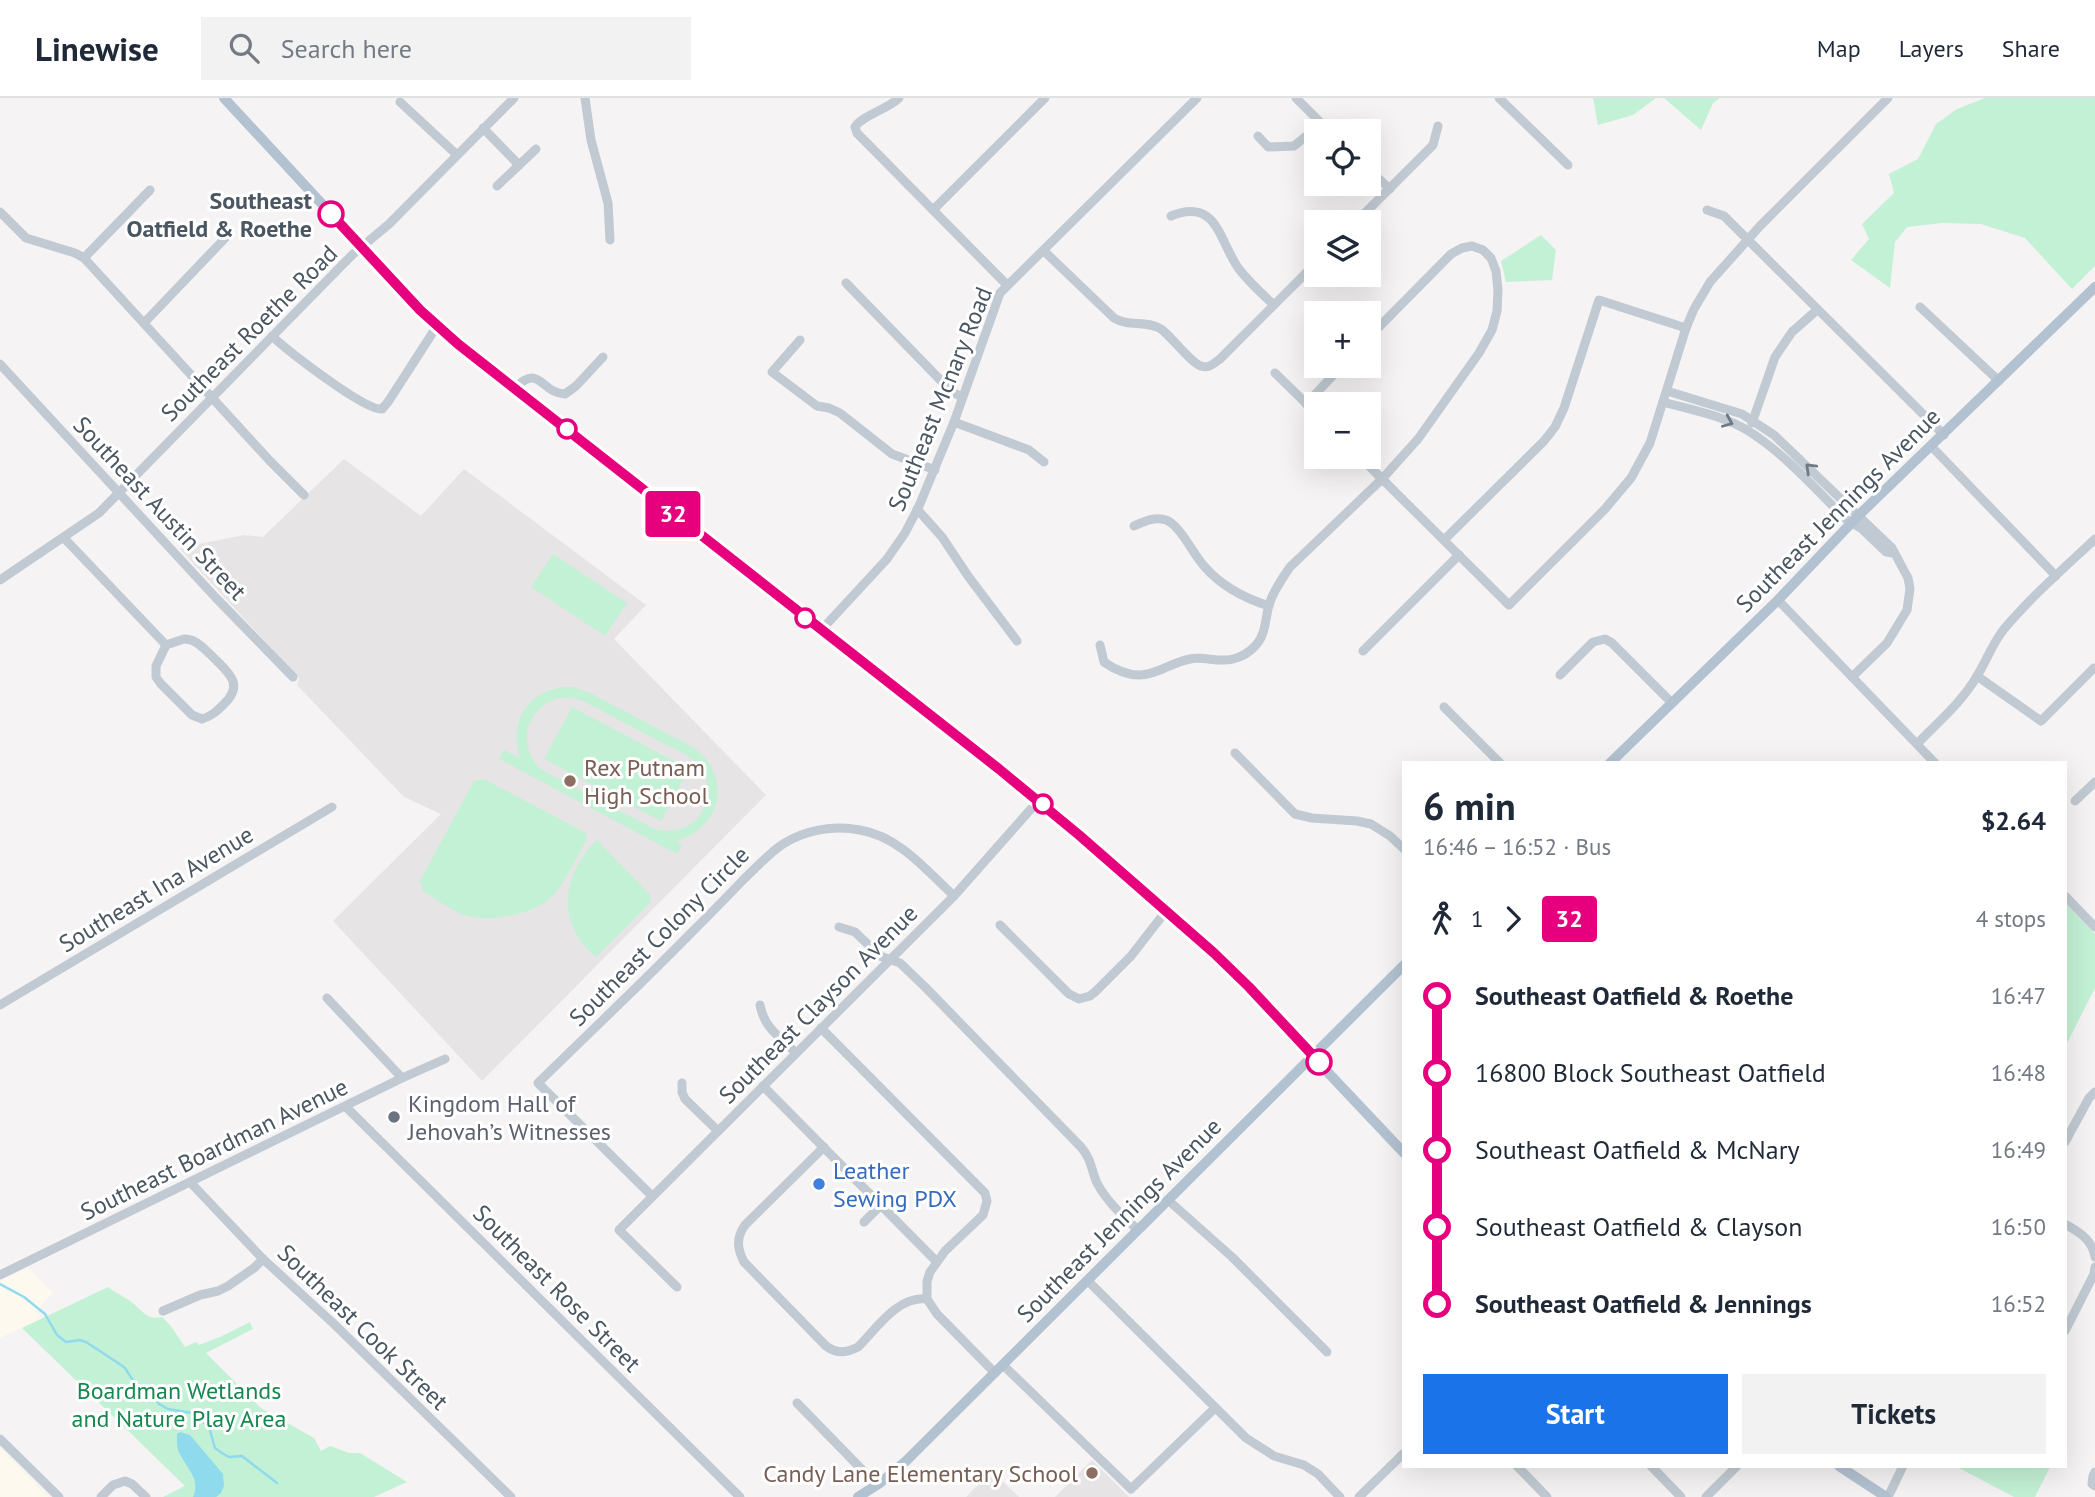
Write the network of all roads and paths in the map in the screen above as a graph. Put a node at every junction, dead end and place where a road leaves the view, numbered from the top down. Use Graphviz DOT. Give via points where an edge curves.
graph roads {
  1 [pos="224,98"];
  2 [pos="514,98"];
  3 [pos="585,98"];
  4 [pos="899,98"];
  5 [pos="1045,98"];
  6 [pos="1296,98"];
  7 [pos="1499,98"];
  8 [pos="1888,98"];
  9 [pos="1192,100"];
  10 [pos="400,102"];
  11 [pos="1316,119"];
  12 [pos="1438,126"];
  13 [pos="483,128"];
  14 [pos="1258,136"];
  15 [pos="1304,138"];
  16 [pos="536,149"];
  17 [pos="456,154"];
  18 [pos="519,165"];
  19 [pos="1568,165"];
  20 [pos="1381,181"];
  21 [pos="497,186"];
  22 [pos="1390,189"];
  23 [pos="150,190"];
  24 [pos="933,210"];
  25 [pos="1368,210"];
  26 [pos="1707,210"];
  27 [pos="0,212"];
  28 [pos="1171,216"];
  29 [pos="229,234"];
  30 [pos="610,240"];
  31 [pos="1749,240"];
  32 [pos="362,247"];
  33 [pos="1044,251"];
  34 [pos="84,258"];
  35 [pos="1304,275"];
  36 [pos="846,284"];
  37 [pos="1007,285"];
  38 [pos="2093,294"];
  39 [pos="1274,305"];
  40 [pos="1920,307"];
  41 [pos="1817,310"];
  42 [pos="144,323"];
  43 [pos="1381,325"];
  44 [pos="438,326"];
  45 [pos="1686,328"];
  46 [pos="272,336"];
  47 [pos="800,340"];
  48 [pos="603,357"];
  49 [pos="0,364"];
  50 [pos="1275,373"];
  51 [pos="1331,378"];
  52 [pos="1999,382"];
  53 [pos="514,389"];
  54 [pos="1667,391"];
  55 [pos="1317,392"];
  56 [pos="213,397"];
  57 [pos="962,397"];
  58 [pos="1304,402"];
  59 [pos="1663,402"];
  60 [pos="1753,420"];
  61 [pos="954,422"];
  62 [pos="1749,431"];
  63 [pos="1944,435"];
  64 [pos="1932,447"];
  65 [pos="1044,462"];
  66 [pos="1372,469"];
  67 [pos="935,470"];
  68 [pos="1382,479"];
  69 [pos="120,492"];
  70 [pos="304,495"];
  71 [pos="917,509"];
  72 [pos="1855,519"];
  73 [pos="1134,526"];
  74 [pos="64,538"];
  75 [pos="2095,539"];
  76 [pos="1444,541"];
  77 [pos="1459,555"];
  78 [pos="0,566"];
  79 [pos="2056,576"];
  80 [pos="4,578"];
  81 [pos="1778,600"];
  82 [pos="1269,606"];
  83 [pos="815,625"];
  84 [pos="1017,641"];
  85 [pos="166,645"];
  86 [pos="1100,645"];
  87 [pos="1363,651"];
  88 [pos="2095,669"];
  89 [pos="1560,675"];
  90 [pos="1977,676"];
  91 [pos="293,677"];
  92 [pos="1852,677"];
  93 [pos="1671,703"];
  94 [pos="1444,707"];
  95 [pos="1917,744"];
  96 [pos="1235,753"];
  97 [pos="1498,761"];
  98 [pos="1612,761"];
  99 [pos="1934,761"];
  100 [pos="2095,782"];
  101 [pos="1038,801"];
  102 [pos="2075,801"];
  103 [pos="332,807"];
  104 [pos="1402,847"];
  105 [pos="954,896"];
  106 [pos="2067,898"];
  107 [pos="1166,911"];
  108 [pos="1000,925"];
  109 [pos="839,927"];
  110 [pos="2095,927"];
  111 [pos="890,960"];
  112 [pos="1402,967"];
  113 [pos="327,998"];
  114 [pos="0,1005"];
  115 [pos="760,1005"];
  116 [pos="821,1028"];
  117 [pos="796,1053"];
  118 [pos="1312,1055"];
  119 [pos="445,1059"];
  120 [pos="402,1078"];
  121 [pos="682,1083"];
  122 [pos="763,1086"];
  123 [pos="2095,1092"];
  124 [pos="346,1107"];
  125 [pos="718,1131"];
  126 [pos="2067,1138"];
  127 [pos="824,1147"];
  128 [pos="1402,1151"];
  129 [pos="190,1182"];
  130 [pos="652,1196"];
  131 [pos="1168,1200"];
  132 [pos="881,1205"];
  133 [pos="864,1222"];
  134 [pos="2067,1225"];
  135 [pos="1138,1230"];
  136 [pos="2095,1256"];
  137 [pos="263,1259"];
  138 [pos="936,1261"];
  139 [pos="2095,1267"];
  140 [pos="0,1275"];
  141 [pos="1088,1281"];
  142 [pos="677,1287"];
  143 [pos="927,1299"];
  144 [pos="163,1311"];
  145 [pos="2067,1327"];
  146 [pos="1327,1352"];
  147 [pos="999,1369"];
  148 [pos="797,1403"];
  149 [pos="1216,1408"];
  150 [pos="0,1439"];
  151 [pos="1402,1454"];
  152 [pos="1519,1468"];
  153 [pos="1653,1468"];
  154 [pos="1735,1468"];
  155 [pos="1842,1468"];
  156 [pos="1902,1468"];
  157 [pos="2095,1472"];
  158 [pos="877,1485"];
  159 [pos="2095,1486"];
  160 [pos="59,1497"];
  161 [pos="101,1497"];
  162 [pos="146,1497"];
  163 [pos="510,1497"];
  164 [pos="740,1497"];
  165 [pos="858,1497"];
  166 [pos="1340,1497"];
  167 [pos="1359,1497"];
  168 [pos="1547,1497"];
  169 [pos="1681,1497"];
  170 [pos="1706,1497"];
  171 [pos="1887,1497"];
  1 -- 32 [label="main road"];
  2 -- 13 [label="street, Southeast Roethe Road"];
  3 -- 30 [label="street" via="608,203"];
  4 -- 24 [label="street" via="855,127"];
  5 -- 24 [label="street"];
  6 -- 11 [label="street"];
  7 -- 19 [label="street"];
  8 -- 31 [label="street"];
  9 -- 33 [label="street, Southeast Mcnary Road"];
  10 -- 17 [label="street"];
  12 -- 22 [label="street" via="1433,145"];
  13 -- 17 [label="street, Southeast Roethe Road"];
  13 -- 18 [label="street"];
  14 -- 15 [label="street" via="1268,147 1294,146"];
  16 -- 18 [label="street"];
  17 -- 32 [label="street, Southeast Roethe Road"];
  18 -- 21 [label="street"];
  20 -- 22 [label="street"];
  22 -- 25 [label="street"];
  23 -- 34 [label="street"];
  24 -- 37 [label="street"];
  26 -- 31 [label="street" via="1724,216"];
  27 -- 34 [label="street" via="26,238"];
  28 -- 39 [label="street" via="1187,211 1205,215 1217,227 1239,269"];
  29 -- 42 [label="street"];
  31 -- 41 [label="street"];
  31 -- 45 [label="street" via="1710,282"];
  32 -- 44 [label="main road"];
  32 -- 46 [label="street, Southeast Roethe Road"];
  33 -- 37 [label="street, Southeast Mcnary Road"];
  33 -- 39 [label="street" via="1114,318 1160,328 1201,366 1209,366 1231,348"];
  34 -- 42 [label="street"];
  35 -- 39 [label="street"];
  36 -- 57 [label="street"];
  37 -- 57 [label="street, Southeast Mcnary Road" via="996,302"];
  38 -- 52 [label="main road, Southeast Jennings Avenue"];
  40 -- 52 [label="street"];
  41 -- 60 [label="street" via="1791,332 1775,357"];
  41 -- 63 [label="street"];
  42 -- 56 [label="street"];
  43 -- 68 [label="street" via="1451,254 1472,246 1491,258 1498,290 1492,330 1438,412"];
  44 -- 46 [label="street" via="388,402 376,410"];
  44 -- 53 [label="main road"];
  45 -- 54 [label="street"];
  45 -- 76 [label="street" via="1599,300 1555,428"];
  46 -- 56 [label="street, Southeast Roethe Road"];
  47 -- 67 [label="street" via="772,372 817,406 840,413 892,454"];
  48 -- 53 [label="street" via="565,394 531,377"];
  49 -- 69 [label="street, Southeast Austin Street"];
  50 -- 58 [label="street"];
  51 -- 55 [label="street"];
  52 -- 63 [label="main road, Southeast Jennings Avenue"];
  53 -- 83 [label="main road"];
  54 -- 59 [label="street"];
  54 -- 60 [label="street"];
  56 -- 69 [label="street, Southeast Roethe Road"];
  56 -- 70 [label="street"];
  57 -- 61 [label="street, Southeast Mcnary Road"];
  59 -- 62 [label="street, one-way"];
  59 -- 77 [label="street" via="1650,443 1624,488 1509,605"];
  60 -- 62 [label="street"];
  72 -- 60 [label="street, one-way" via="1774,435"];
  61 -- 65 [label="street" via="1029,450"];
  61 -- 67 [label="street, Southeast Mcnary Road"];
  62 -- 72 [label="street"];
  63 -- 64 [label="main road, Southeast Jennings Avenue"];
  64 -- 72 [label="main road, Southeast Jennings Avenue"];
  64 -- 79 [label="street"];
  66 -- 68 [label="street"];
  67 -- 71 [label="street, Southeast Mcnary Road"];
  68 -- 76 [label="street"];
  68 -- 82 [label="street" via="1290,567"];
  69 -- 74 [label="street, Southeast Roethe Road"];
  69 -- 91 [label="street, Southeast Austin Street"];
  71 -- 83 [label="street, Southeast Mcnary Road" via="887,559 825,626"];
  71 -- 84 [label="street"];
  72 -- 81 [label="main road, Southeast Jennings Avenue"];
  72 -- 92 [label="street" via="1886,552 1894,553 1910,589 1907,610 1887,643"];
  73 -- 82 [label="street" via="1166,520 1179,530 1212,576 1250,600"];
  74 -- 80 [label="street, Southeast Roethe Road"];
  74 -- 85 [label="street"];
  75 -- 79 [label="street"];
  76 -- 77 [label="street"];
  77 -- 87 [label="street"];
  78 -- 80 [label="street"];
  79 -- 90 [label="street" via="2003,631"];
  81 -- 92 [label="street"];
  81 -- 93 [label="main road, Southeast Jennings Avenue"];
  82 -- 86 [label="street" via="1257,644 1234,659 1193,658 1136,675 1104,662"];
  83 -- 101 [label="main road"];
  85 -- 85 [label="street" via="156,677 192,715 211,717 233,692 231,676 191,639"];
  88 -- 90 [label="street" via="2041,721"];
  89 -- 93 [label="street" via="1593,642 1605,639"];
  90 -- 95 [label="street"];
  92 -- 95 [label="street"];
  93 -- 98 [label="main road, Southeast Jennings Avenue"];
  94 -- 97 [label="street"];
  95 -- 99 [label="street"];
  96 -- 104 [label="street" via="1295,814 1371,824"];
  100 -- 102 [label="street"];
  101 -- 105 [label="street, Southeast Clayson Avenue"];
  101 -- 107 [label="main road"];
  103 -- 114 [label="street, Southeast Ina Avenue"];
  105 -- 111 [label="street, Southeast Clayson Avenue"];
  105 -- 130 [label="street, Southeast Colony Circle" via="903,848 859,830 807,833 762,860 538,1083"];
  106 -- 110 [label="street"];
  107 -- 108 [label="street" via="1132,956 1090,996 1079,999"];
  107 -- 118 [label="main road" via="1234,973"];
  109 -- 111 [label="street" via="855,932"];
  111 -- 116 [label="street, Southeast Clayson Avenue"];
  111 -- 135 [label="street" via="925,987 1082,1147 1104,1194"];
  112 -- 118 [label="main road, Southeast Jennings Avenue"];
  113 -- 120 [label="street"];
  115 -- 117 [label="street" via="767,1025"];
  116 -- 117 [label="street, Southeast Clayson Avenue"];
  116 -- 138 [label="street" via="985,1193 983,1215"];
  117 -- 122 [label="street, Southeast Clayson Avenue"];
  118 -- 128 [label="main road"];
  118 -- 131 [label="main road, Southeast Jennings Avenue"];
  119 -- 120 [label="street, Southeast Boardman Avenue"];
  120 -- 124 [label="street, Southeast Boardman Avenue"];
  121 -- 125 [label="street" via="685,1100"];
  122 -- 125 [label="street, Southeast Clayson Avenue"];
  122 -- 127 [label="street"];
  123 -- 126 [label="street"];
  124 -- 129 [label="street, Southeast Boardman Avenue"];
  124 -- 164 [label="street, Southeast Rose Street"];
  125 -- 130 [label="street, Southeast Clayson Avenue"];
  127 -- 132 [label="street"];
  127 -- 143 [label="street" via="745,1225 738,1244 744,1262 826,1346 839,1352 858,1348 904,1303"];
  129 -- 137 [label="street, Southeast Cook Street"];
  129 -- 140 [label="street, Southeast Boardman Avenue"];
  130 -- 142 [label="street, Southeast Clayson Avenue" via="618,1230"];
  131 -- 135 [label="main road, Southeast Jennings Avenue"];
  131 -- 146 [label="street"];
  132 -- 133 [label="street"];
  132 -- 138 [label="street"];
  134 -- 136 [label="street" via="2087,1238"];
  135 -- 141 [label="main road, Southeast Jennings Avenue"];
  137 -- 144 [label="street" via="228,1286"];
  137 -- 163 [label="street, Southeast Cook Street"];
  138 -- 143 [label="street" via="927,1281"];
  139 -- 145 [label="street"];
  141 -- 147 [label="main road, Southeast Jennings Avenue"];
  141 -- 149 [label="street"];
  143 -- 147 [label="street" via="937,1314"];
  147 -- 149 [label="street" via="1132,1489"];
  147 -- 158 [label="main road, Southeast Jennings Avenue"];
  148 -- 158 [label="street"];
  149 -- 166 [label="street" via="1261,1449 1304,1465"];
  150 -- 160 [label="street"];
  151 -- 167 [label="street"];
  152 -- 168 [label="street"];
  153 -- 169 [label="street"];
  154 -- 170 [label="street"];
  155 -- 171 [label="main road"];
  156 -- 171 [label="street"];
  157 -- 159 [label="street"];
  158 -- 165 [label="main road, Southeast Jennings Avenue"];
  161 -- 162 [label="street" via="125,1481"];
}
